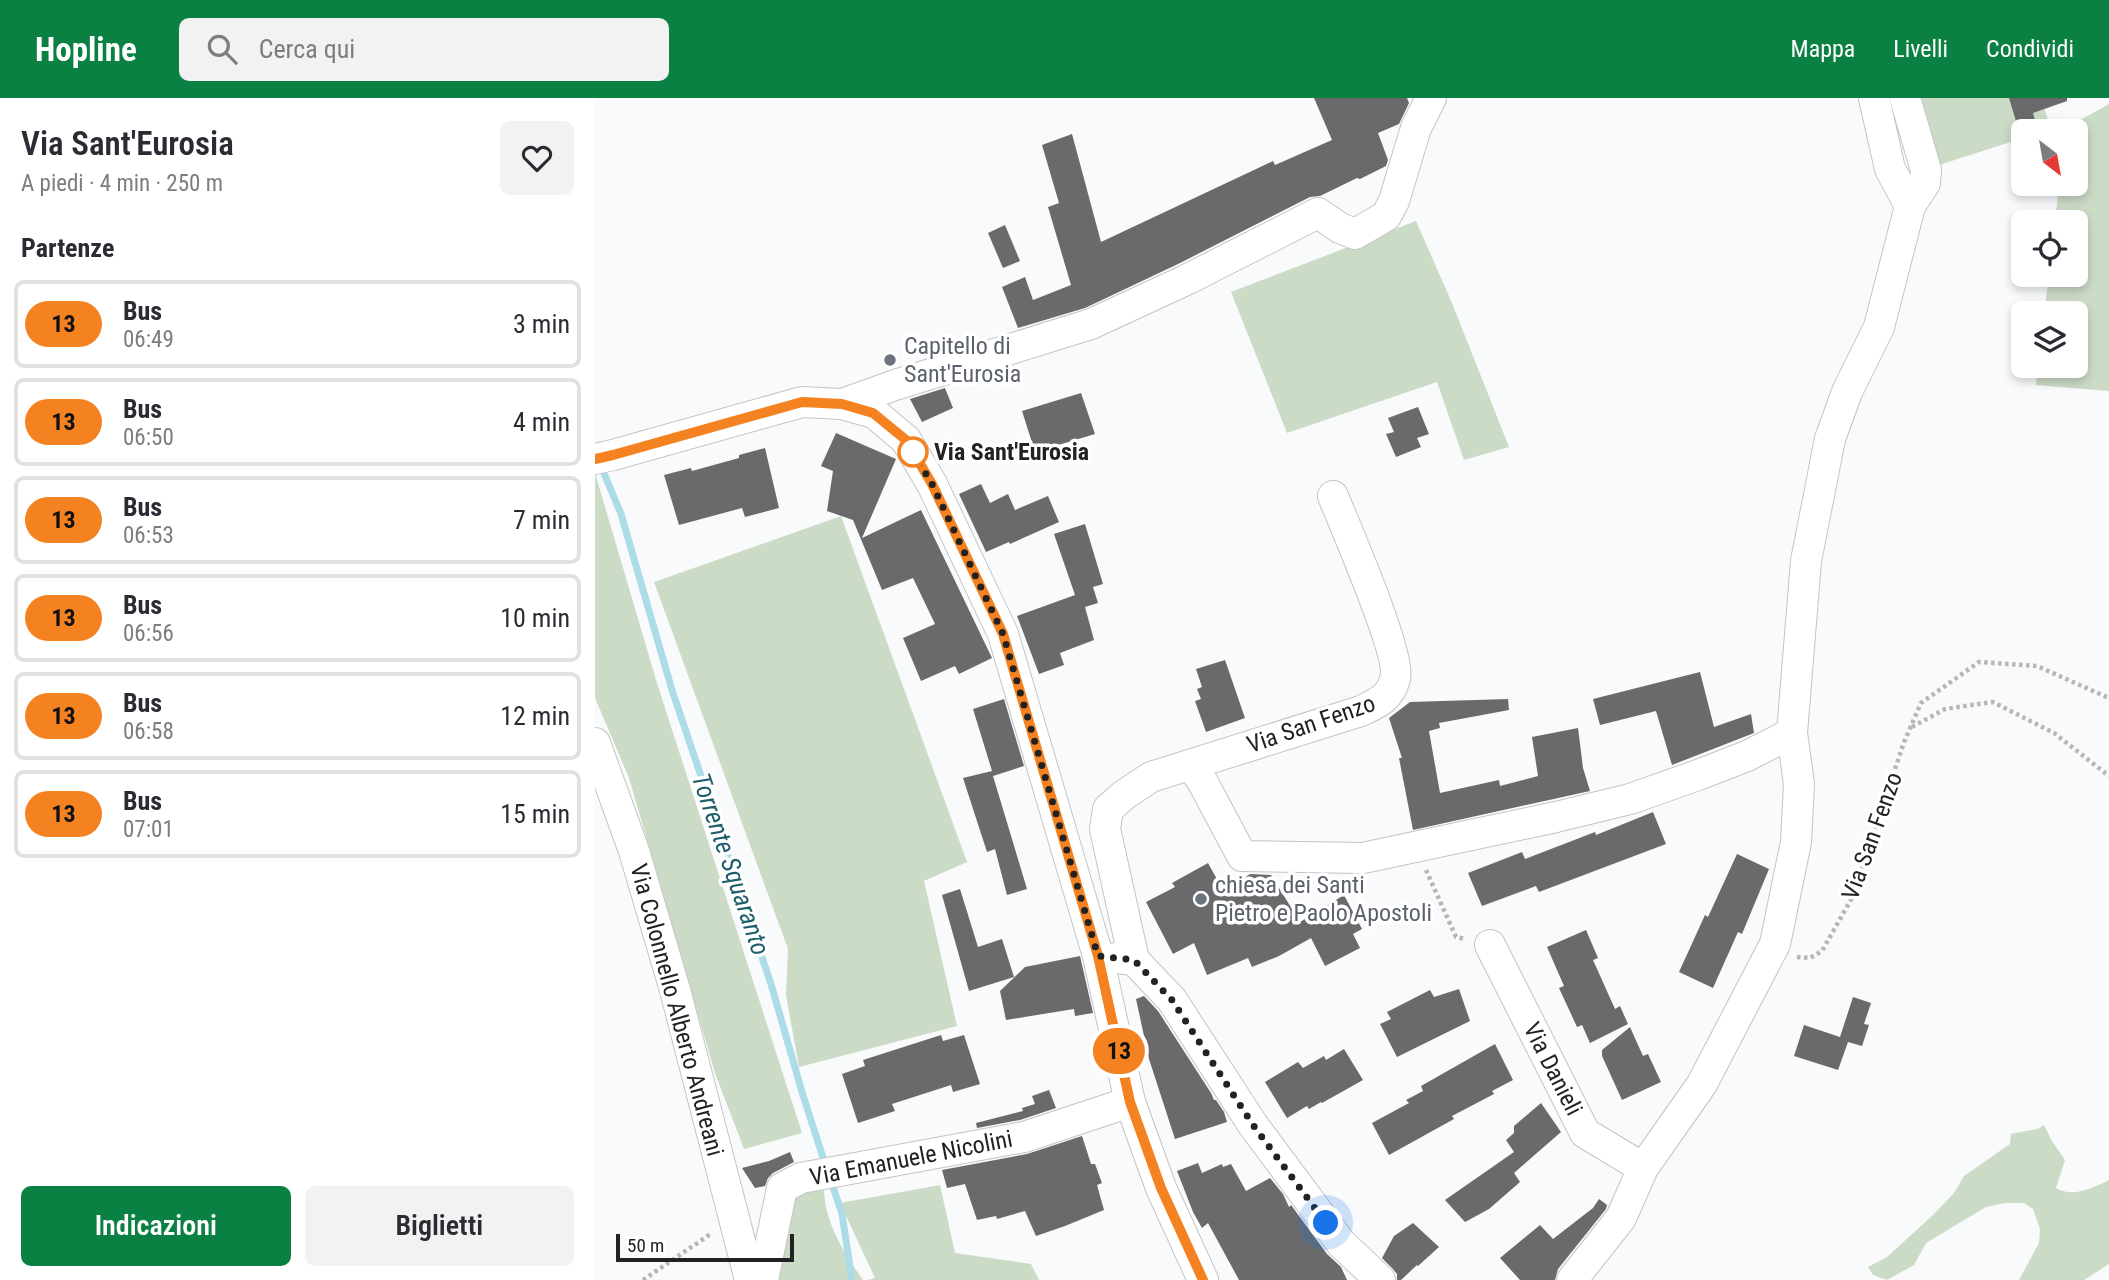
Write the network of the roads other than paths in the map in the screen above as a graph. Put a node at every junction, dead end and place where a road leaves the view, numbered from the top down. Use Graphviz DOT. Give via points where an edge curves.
graph roads {
  1 [pos="1431,98"];
  2 [pos="1874,98"];
  3 [pos="1905,98"];
  4 [pos="1910,206"];
  5 [pos="842,404"];
  6 [pos="604,457"];
  7 [pos="1333,496"];
  8 [pos="1792,733"];
  9 [pos="595,743"];
  10 [pos="1190,765"];
  11 [pos="1490,945"];
  12 [pos="1098,956"];
  13 [pos="1134,960"];
  14 [pos="1130,1102"];
  15 [pos="1643,1168"];
  16 [pos="750,1280"];
  17 [pos="763,1280"];
  18 [pos="1203,1280"];
  19 [pos="1380,1280"];
  20 [pos="1572,1280"];
  1 -- 5 [label="street" via="1386,216 1355,234 1318,213 1091,324"];
  2 -- 4 [label="street" via="1890,169"];
  3 -- 4 [label="street" via="1926,170 1925,183"];
  4 -- 8 [label="street" via="1878,327 1830,439 1806,561"];
  5 -- 6 [label="street" via="802,402"];
  5 -- 12 [label="street" via="873,413 906,440 978,579 1003,634"];
  7 -- 10 [label="street, Via San Fenzo" via="1387,634 1396,677 1385,699 1361,711"];
  8 -- 10 [label="street" via="1747,756 1630,799 1363,858 1241,856"];
  8 -- 15 [label="street" via="1799,784 1796,842 1775,944 1702,1084"];
  9 -- 16 [label="street, Via Colonnello Alberto Andreani" via="634,851 667,965"];
  10 -- 13 [label="street, Via San Fenzo" via="1151,777 1108,809 1105,829"];
  11 -- 15 [label="street, Via Danieli" via="1585,1133"];
  12 -- 13 [label="street"];
  12 -- 14 [label="street"];
  13 -- 19 [label="street" via="1172,1000 1253,1125 1341,1243"];
  14 -- 17 [label="street, Via Emanuele Nicolini" via="1024,1137 801,1178 782,1188"];
  14 -- 18 [label="street" via="1161,1188"];
  15 -- 20 [label="street" via="1621,1218"];
}
